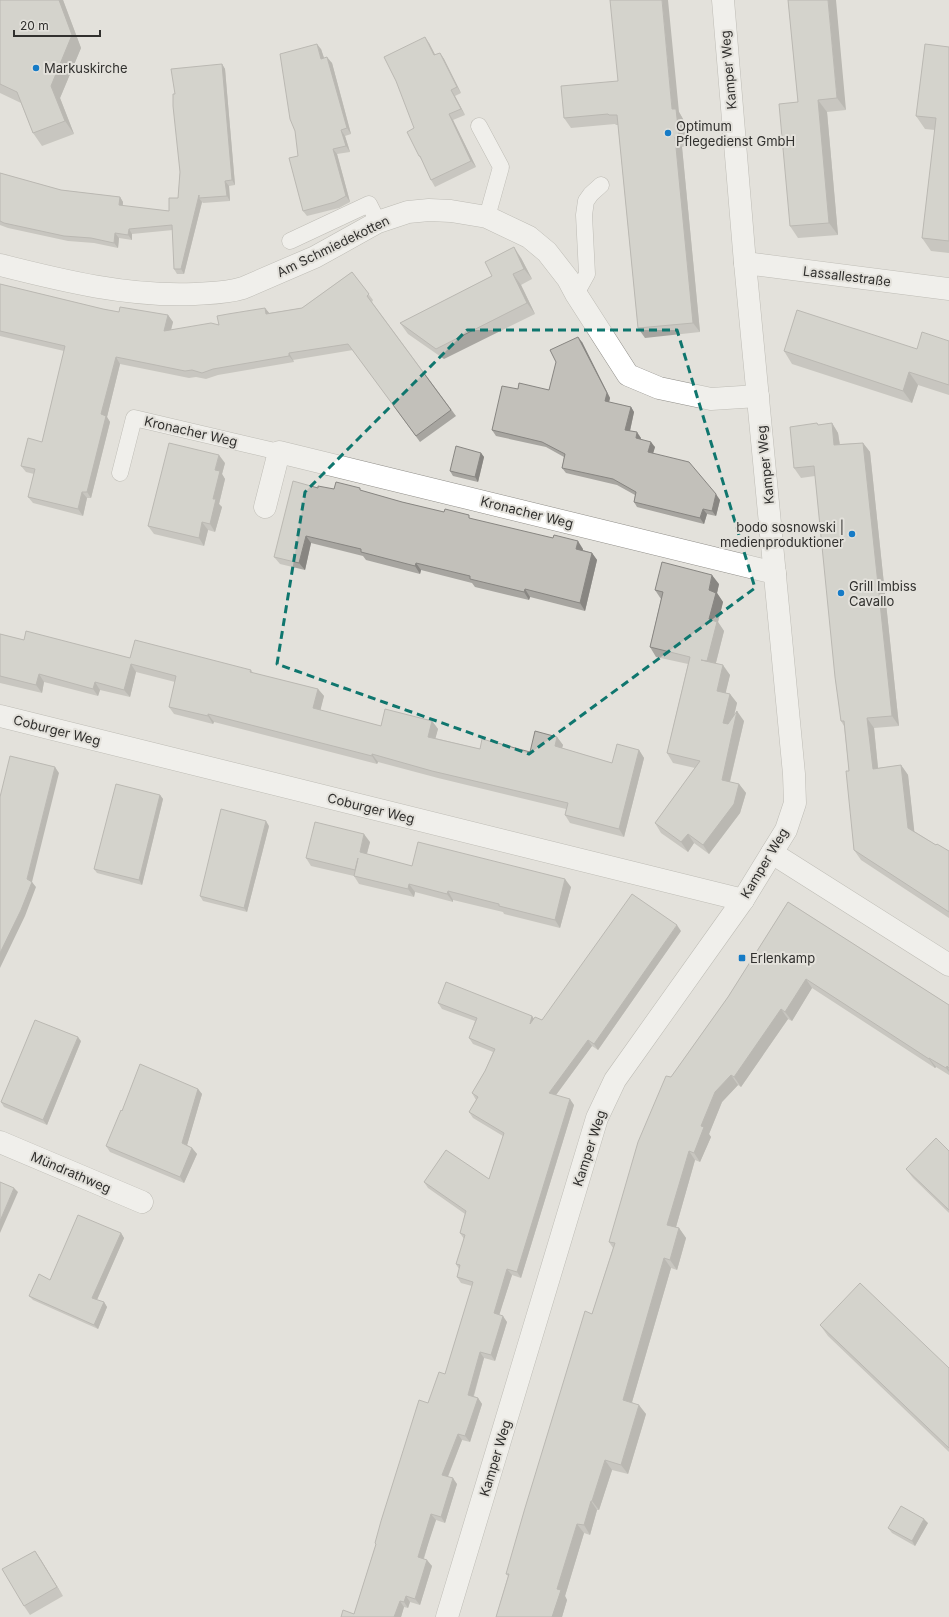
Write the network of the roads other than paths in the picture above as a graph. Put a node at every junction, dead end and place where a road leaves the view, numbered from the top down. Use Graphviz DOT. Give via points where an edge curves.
graph roads {
  1 [pos="723,0"];
  2 [pos="479,126"];
  3 [pos="601,186"];
  4 [pos="487,217"];
  5 [pos="378,222"];
  6 [pos="290,242"];
  7 [pos="745,263"];
  8 [pos="0,265"];
  9 [pos="949,289"];
  10 [pos="576,294"];
  11 [pos="758,396"];
  12 [pos="279,452"];
  13 [pos="120,473"];
  14 [pos="264,507"];
  15 [pos="776,573"];
  16 [pos="0,716"];
  17 [pos="772,853"];
  18 [pos="743,900"];
  19 [pos="949,965"];
  20 [pos="0,1142"];
  21 [pos="142,1202"];
  22 [pos="447,1617"];
  1 -- 7 [label="street, Kamper Weg"];
  2 -- 4 [label="lane" via="501,167"];
  3 -- 10 [label="lane" via="586,200 584,215 588,274"];
  4 -- 5 [label="street, Am Schmiedekotten" via="429,210 408,212"];
  4 -- 10 [label="street, Am Schmiedekotten" via="529,237 548,252"];
  5 -- 6 [label="lane" via="369,204"];
  5 -- 8 [label="street, Am Schmiedekotten" via="315,257 264,279 234,291 210,294 171,294 94,287"];
  7 -- 9 [label="street, Lassallestraße"];
  7 -- 11 [label="street, Kamper Weg"];
  10 -- 11 [label="street, Am Schmiedekotten" via="628,374 659,388 711,399"];
  11 -- 15 [label="street, Kamper Weg"];
  12 -- 13 [label="lane, Kronacher Weg" via="134,418"];
  12 -- 14 [label="street"];
  12 -- 15 [label="street, Kronacher Weg"];
  15 -- 17 [label="street, Kamper Weg" via="795,803 786,830"];
  16 -- 18 [label="street, Coburger Weg"];
  17 -- 18 [label="street, Kamper Weg"];
  17 -- 19 [label="street"];
  18 -- 22 [label="street, Kamper Weg" via="615,1080 597,1118"];
  20 -- 21 [label="street, Mündrathweg"];
}
